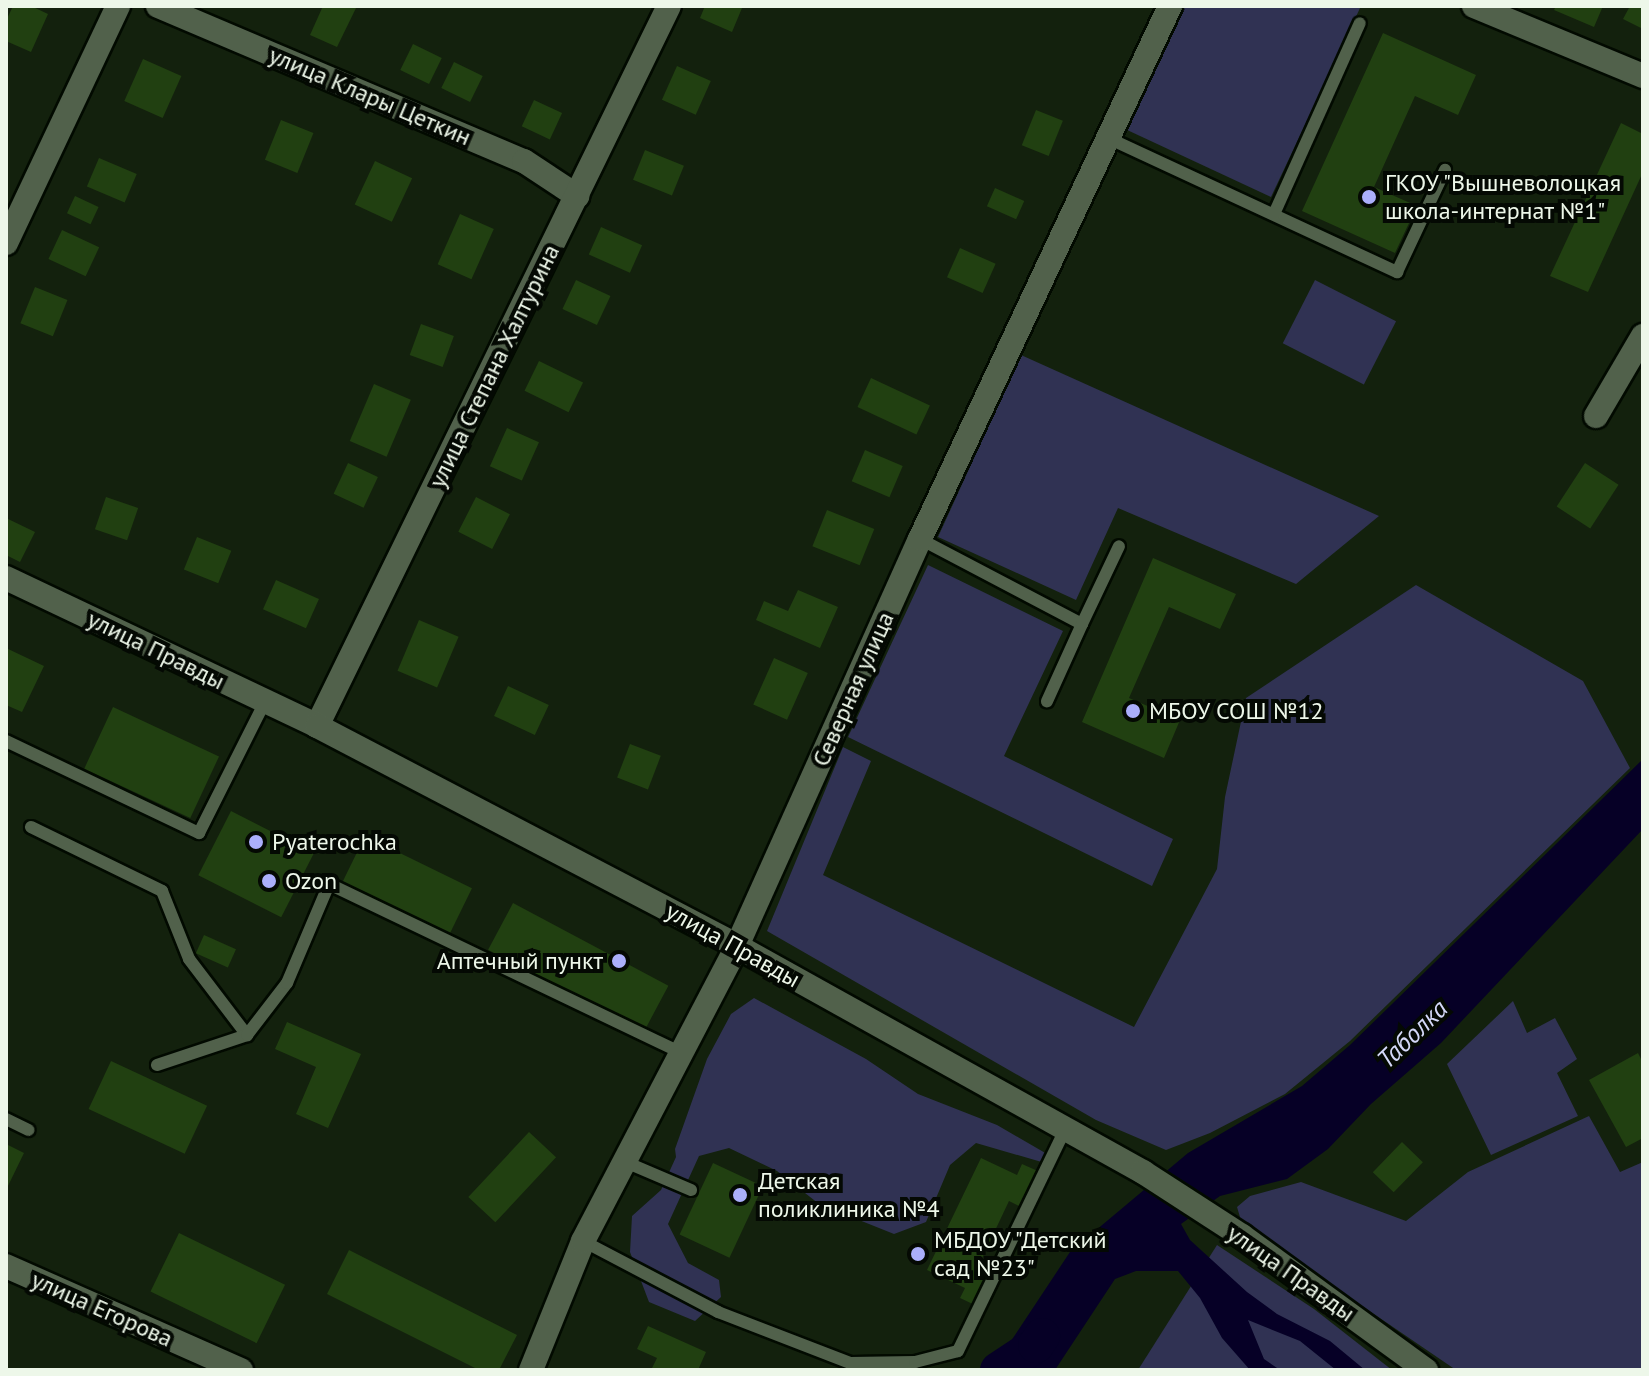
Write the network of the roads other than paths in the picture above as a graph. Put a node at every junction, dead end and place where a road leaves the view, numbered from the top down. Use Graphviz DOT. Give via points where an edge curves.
graph roads {
  1 [pos="118,6"];
  2 [pos="158,6"];
  3 [pos="669,6"];
  4 [pos="1170,6"];
  5 [pos="1474,6"];
  6 [pos="1360,23"];
  7 [pos="1643,76"];
  8 [pos="1108,138"];
  9 [pos="1445,170"];
  10 [pos="577,196"];
  11 [pos="1274,214"];
  12 [pos="6,243"];
  13 [pos="1643,336"];
  14 [pos="1596,416"];
  15 [pos="920,539"];
  16 [pos="1119,546"];
  17 [pos="6,578"];
  18 [pos="1082,624"];
  19 [pos="1047,701"];
  20 [pos="265,702"];
  21 [pos="317,726"];
  22 [pos="6,741"];
  23 [pos="31,827"];
  24 [pos="737,946"];
  25 [pos="247,1035"];
  26 [pos="679,1052"];
  27 [pos="157,1065"];
  28 [pos="6,1119"];
  29 [pos="29,1130"];
  30 [pos="1065,1130"];
  31 [pos="623,1161"];
  32 [pos="691,1190"];
  33 [pos="583,1241"];
  34 [pos="6,1266"];
  35 [pos="241,1370"];
  36 [pos="531,1370"];
  37 [pos="1426,1370"];
  1 -- 12 [label="street"];
  2 -- 10 [label="street, улица Клары Цеткин" via="524,161"];
  3 -- 10 [label="street, улица Степана Халтурина"];
  4 -- 8 [label="street, Северная улица"];
  5 -- 7 [label="street"];
  6 -- 11 [label="lane"];
  8 -- 11 [label="lane"];
  8 -- 15 [label="street, Северная улица"];
  9 -- 11 [label="lane" via="1397,272"];
  10 -- 21 [label="street, улица Степана Халтурина"];
  13 -- 14 [label="street"];
  15 -- 18 [label="lane"];
  15 -- 24 [label="street, Северная улица"];
  16 -- 18 [label="lane"];
  17 -- 20 [label="street, улица Правды"];
  18 -- 19 [label="lane"];
  20 -- 21 [label="street, улица Правды"];
  20 -- 22 [label="lane" via="199,833"];
  21 -- 24 [label="street, улица Правды"];
  23 -- 25 [label="lane" via="162,891 189,959"];
  24 -- 26 [label="street, Северная улица"];
  24 -- 30 [label="street, улица Правды"];
  25 -- 26 [label="lane" via="287,983 329,884"];
  25 -- 27 [label="lane"];
  26 -- 31 [label="street, Северная улица"];
  28 -- 29 [label="lane"];
  30 -- 33 [label="lane" via="958,1351 915,1362 850,1363 718,1312"];
  30 -- 37 [label="street, улица Правды" via="1143,1172"];
  31 -- 32 [label="lane"];
  31 -- 33 [label="street, Северная улица"];
  33 -- 36 [label="street, Северная улица"];
  34 -- 35 [label="street, улица Егорова"];
}
